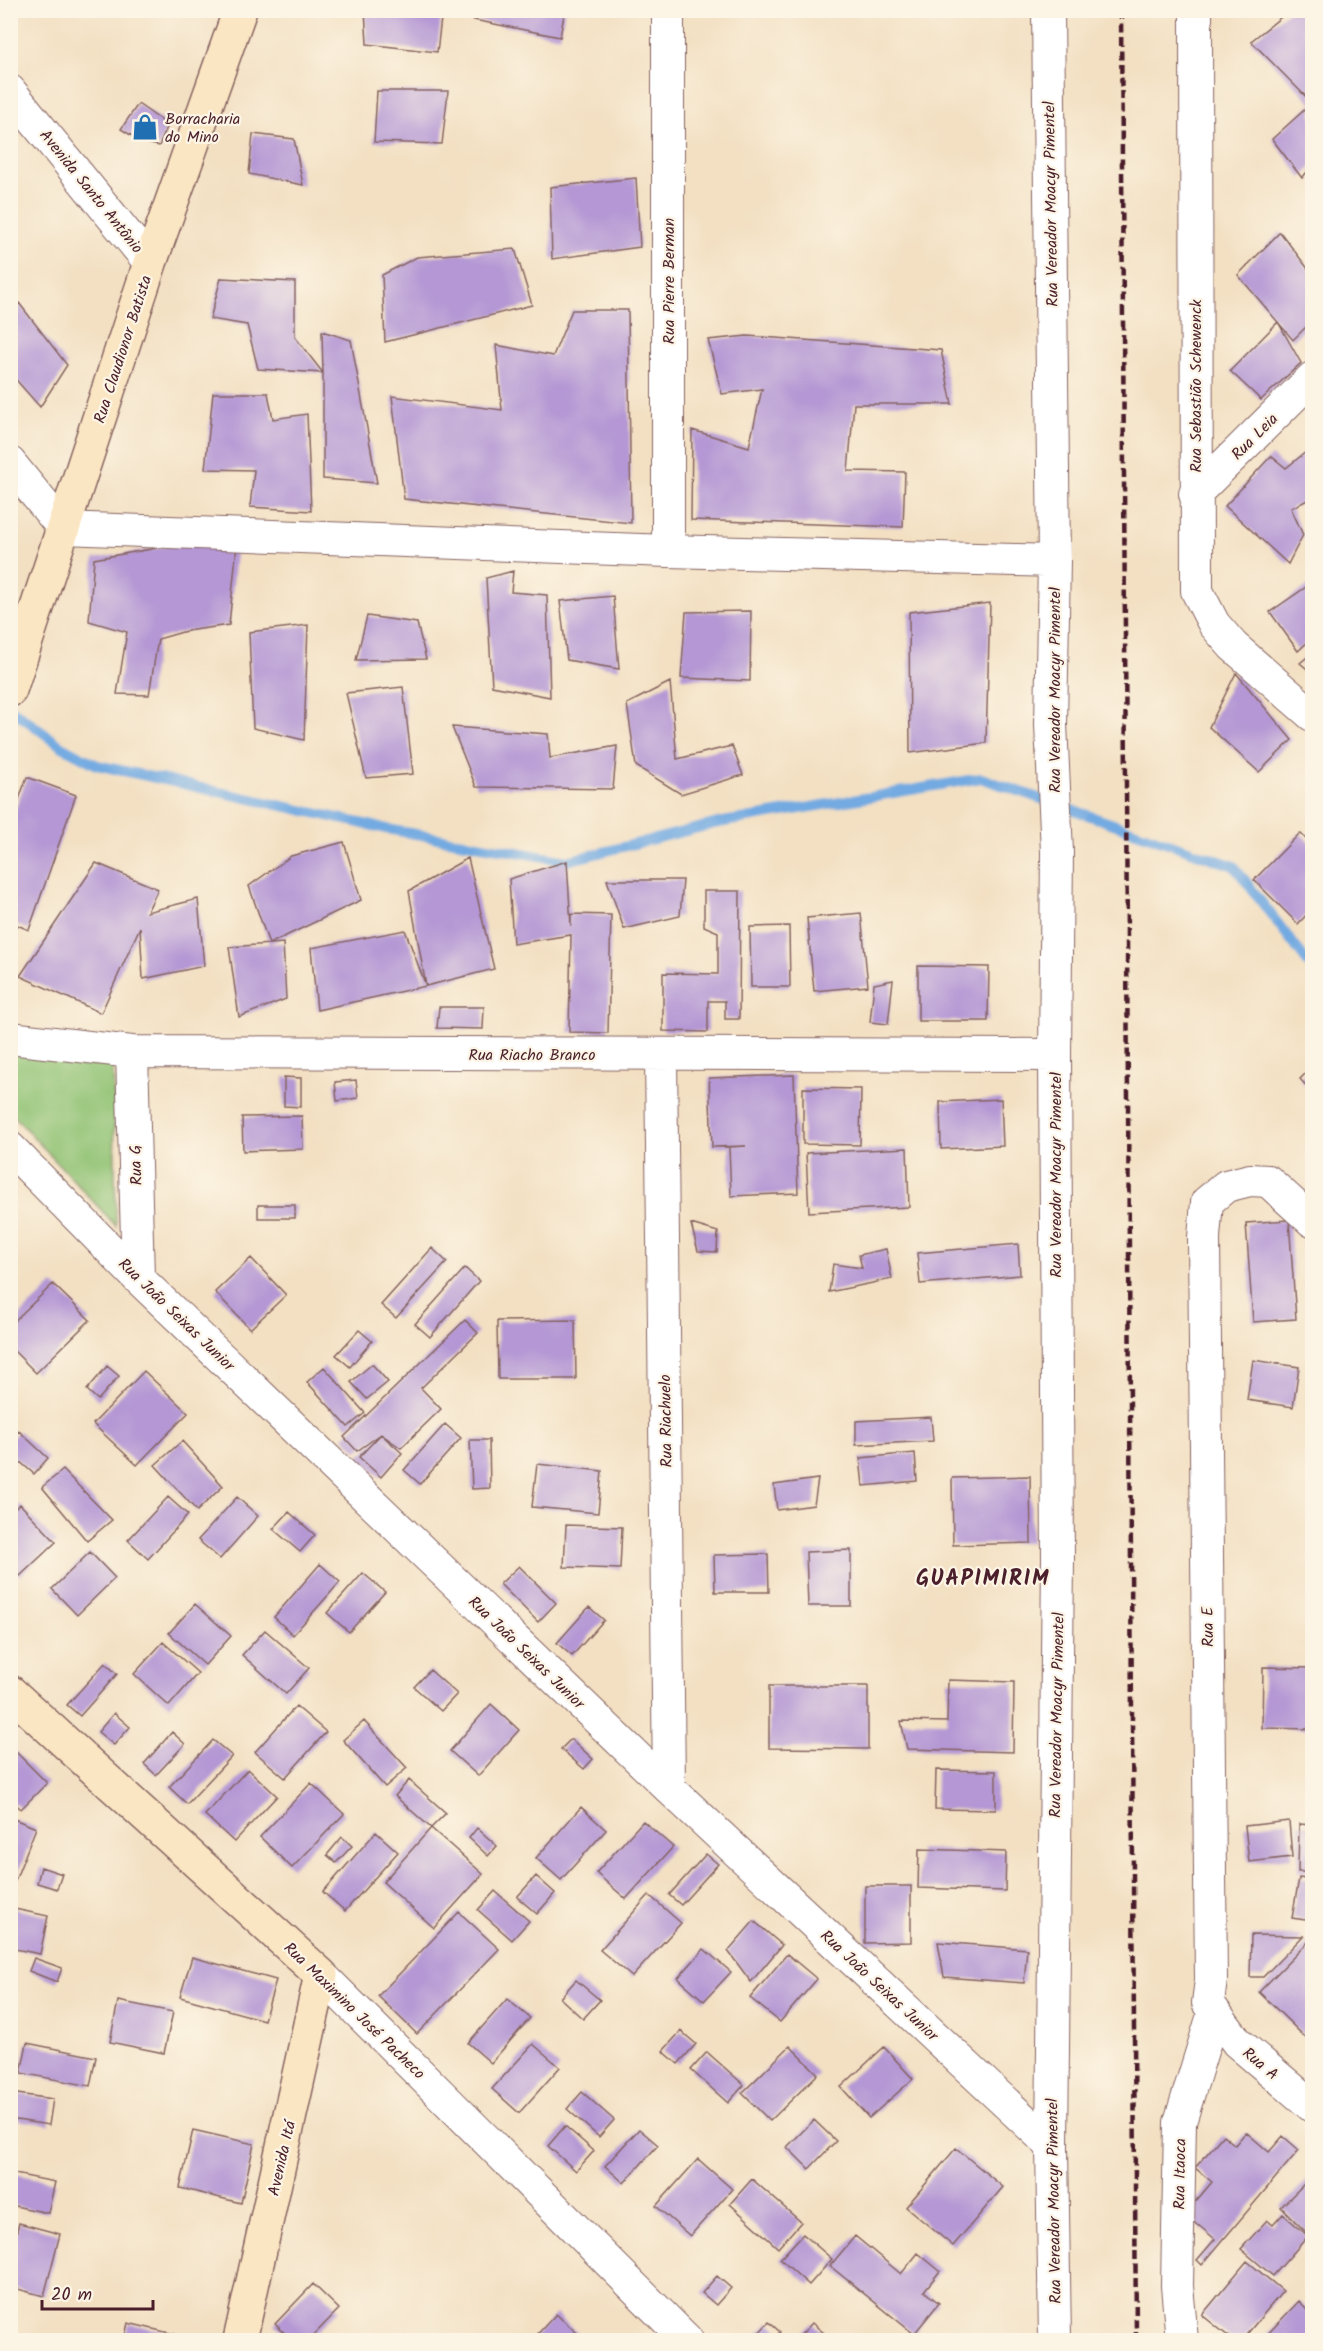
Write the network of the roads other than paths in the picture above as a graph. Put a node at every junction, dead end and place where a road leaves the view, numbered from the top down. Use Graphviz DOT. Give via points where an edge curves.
graph roads {
  1 [pos="240,10"];
  2 [pos="668,10"];
  3 [pos="1048,10"];
  4 [pos="1196,10"];
  5 [pos="10,91"];
  6 [pos="150,263"];
  7 [pos="1312,378"];
  8 [pos="10,463"];
  9 [pos="1195,494"];
  10 [pos="63,528"];
  11 [pos="668,551"];
  12 [pos="1054,561"];
  13 [pos="10,690"];
  14 [pos="1312,715"];
  15 [pos="10,1038"];
  16 [pos="132,1052"];
  17 [pos="661,1055"];
  18 [pos="1055,1055"];
  19 [pos="10,1148"];
  20 [pos="1312,1221"];
  21 [pos="138,1278"];
  22 [pos="10,1692"];
  23 [pos="669,1788"];
  24 [pos="321,1975"];
  25 [pos="1214,2012"];
  26 [pos="1237,2043"];
  27 [pos="1312,2106"];
  28 [pos="1052,2146"];
  29 [pos="240,2340"];
  30 [pos="687,2340"];
  31 [pos="1055,2340"];
  32 [pos="1182,2340"];
  1 -- 6 [label="main road, Rua Claudionor Batista"];
  2 -- 11 [label="street, Rua Pierre Berman"];
  3 -- 12 [label="street, Rua Vereador Moacyr Pimentel"];
  4 -- 9 [label="street, Rua Sebastião Schewenck"];
  5 -- 6 [label="street, Avenida Santo Antônio"];
  6 -- 10 [label="main road, Rua Claudionor Batista"];
  7 -- 9 [label="street, Rua Leia"];
  8 -- 10 [label="street"];
  9 -- 14 [label="street, Rua Sebastião Schewenck" via="1197,591 1214,624 1233,646"];
  10 -- 11 [label="street"];
  10 -- 13 [label="main road, Rua Claudionor Batista"];
  11 -- 12 [label="street"];
  12 -- 18 [label="street, Rua Vereador Moacyr Pimentel" via="1051,724 1057,852"];
  15 -- 16 [label="street, Rua Riacho Branco"];
  16 -- 17 [label="street, Rua Riacho Branco"];
  16 -- 21 [label="street, Rua G"];
  17 -- 18 [label="street, Rua Riacho Branco"];
  17 -- 23 [label="street, Rua Riachuelo"];
  18 -- 28 [label="street, Rua Vereador Moacyr Pimentel" via="1058,1559"];
  19 -- 21 [label="street, Rua João Seixas Junior"];
  20 -- 25 [label="street, Rua E" via="1268,1180 1226,1186 1208,1202 1204,1249 1211,1980 1208,2003"];
  21 -- 23 [label="street, Rua João Seixas Junior"];
  22 -- 24 [label="main road, Rua Maximino José Pacheco"];
  23 -- 28 [label="street, Rua João Seixas Junior"];
  24 -- 29 [label="main road, Avenida Itá"];
  24 -- 30 [label="street, Rua Maximino José Pacheco"];
  25 -- 26 [label="street, Rua E"];
  25 -- 32 [label="street, Rua Itaoca" via="1180,2122 1177,2286"];
  26 -- 27 [label="street, Rua A"];
  28 -- 31 [label="street, Rua Vereador Moacyr Pimentel"];
}
